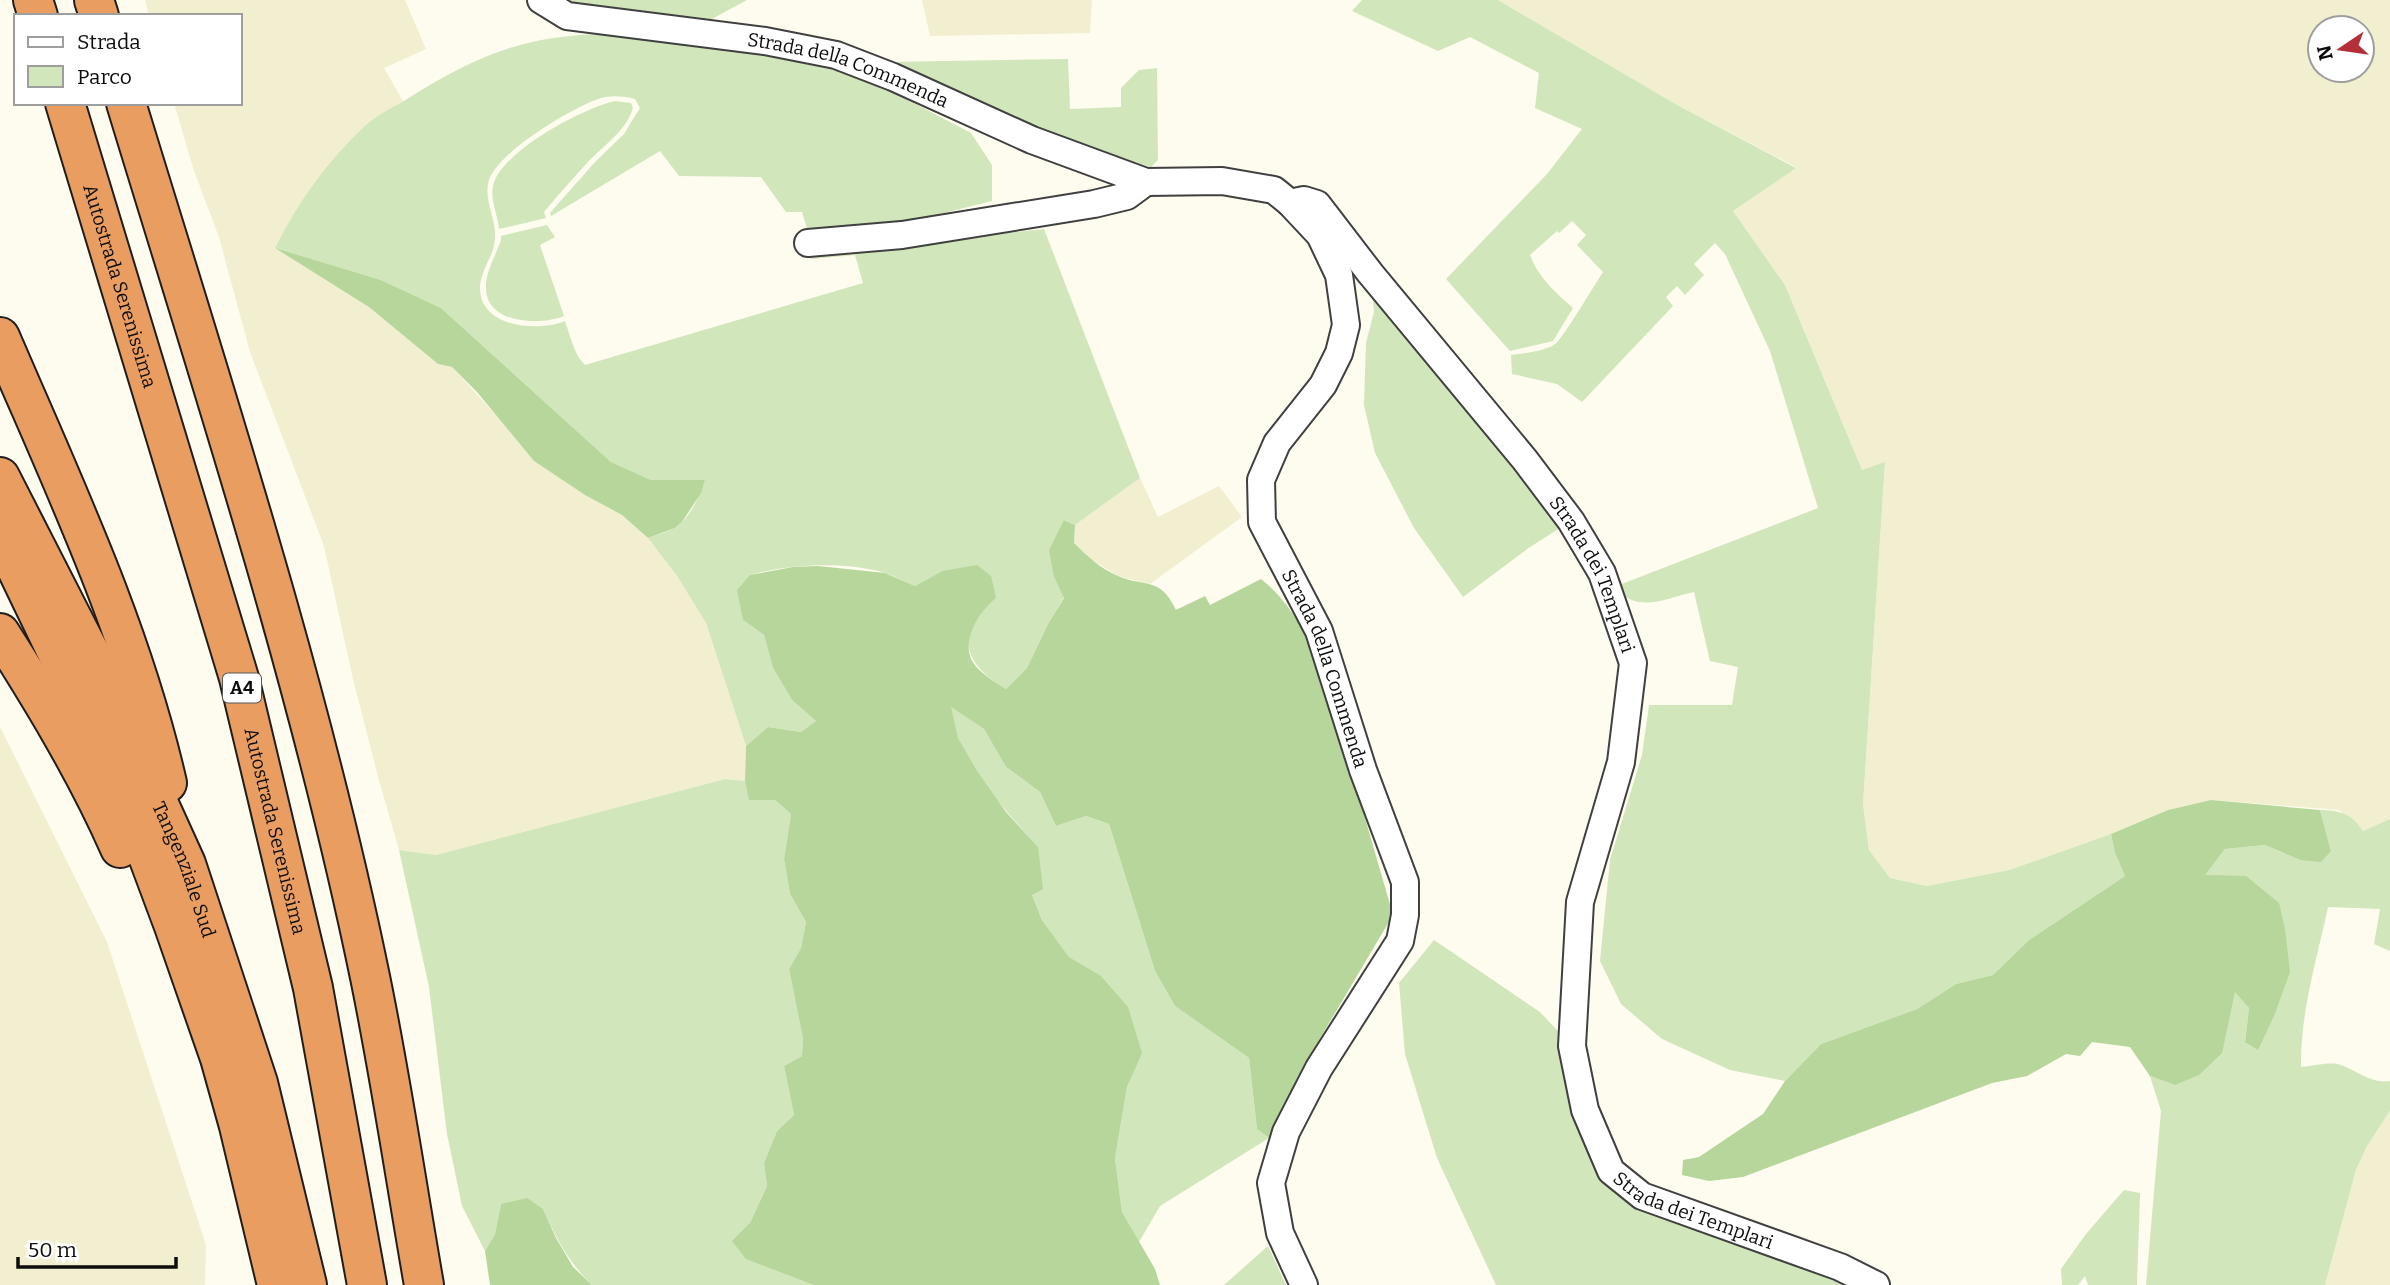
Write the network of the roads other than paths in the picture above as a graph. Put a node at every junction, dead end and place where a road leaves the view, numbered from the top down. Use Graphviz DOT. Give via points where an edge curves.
graph roads {
  1 [pos="541,0"];
  2 [pos="66,105"];
  3 [pos="127,105"];
  4 [pos="1146,182"];
  5 [pos="1290,203"];
  6 [pos="808,243"];
  7 [pos="0,337"];
  8 [pos="0,477"];
  9 [pos="0,534"];
  10 [pos="0,633"];
  11 [pos="186,864"];
  12 [pos="220,1058"];
  13 [pos="277,1285"];
  14 [pos="307,1285"];
  15 [pos="367,1285"];
  16 [pos="424,1285"];
  17 [pos="1304,1285"];
  18 [pos="1876,1285"];
  1 -- 4 [label="street, Strada della Commenda" via="567,16 765,41 836,55 1032,140"];
  2 -- 15 [label="highway, Autostrada Serenissima / A4" via="239,678 313,988"];
  3 -- 16 [label="highway" via="294,666 370,977"];
  4 -- 5 [label="street, Strada della Commenda" via="1222,181 1274,190"];
  4 -- 6 [label="street, Strada della Commenda" via="1127,196 1094,204 902,235"];
  5 -- 17 [label="street, Strada della Commenda" via="1320,235 1339,275 1346,325 1323,385 1277,443 1261,480 1262,523 1319,631 1405,882 1400,941 1319,1068 1286,1132 1270,1183 1280,1233"];
  5 -- 18 [label="street, Strada dei Templari" via="1304,200 1317,204 1571,521 1602,573 1633,663 1621,762 1580,902 1572,1046 1585,1110 1611,1171 1642,1196 1840,1267"];
  7 -- 11 [label="highway" via="106,583 152,719"];
  8 -- 11 [label="highway, Tangenziale Sud" via="92,657"];
  9 -- 12 [label="highway, Tangenziale Sud" via="124,792"];
  10 -- 12 [label="highway" via="103,809"];
  11 -- 14 [label="highway, Tangenziale Sud" via="258,1083"];
  12 -- 13 [label="highway, Tangenziale Sud"];
}
